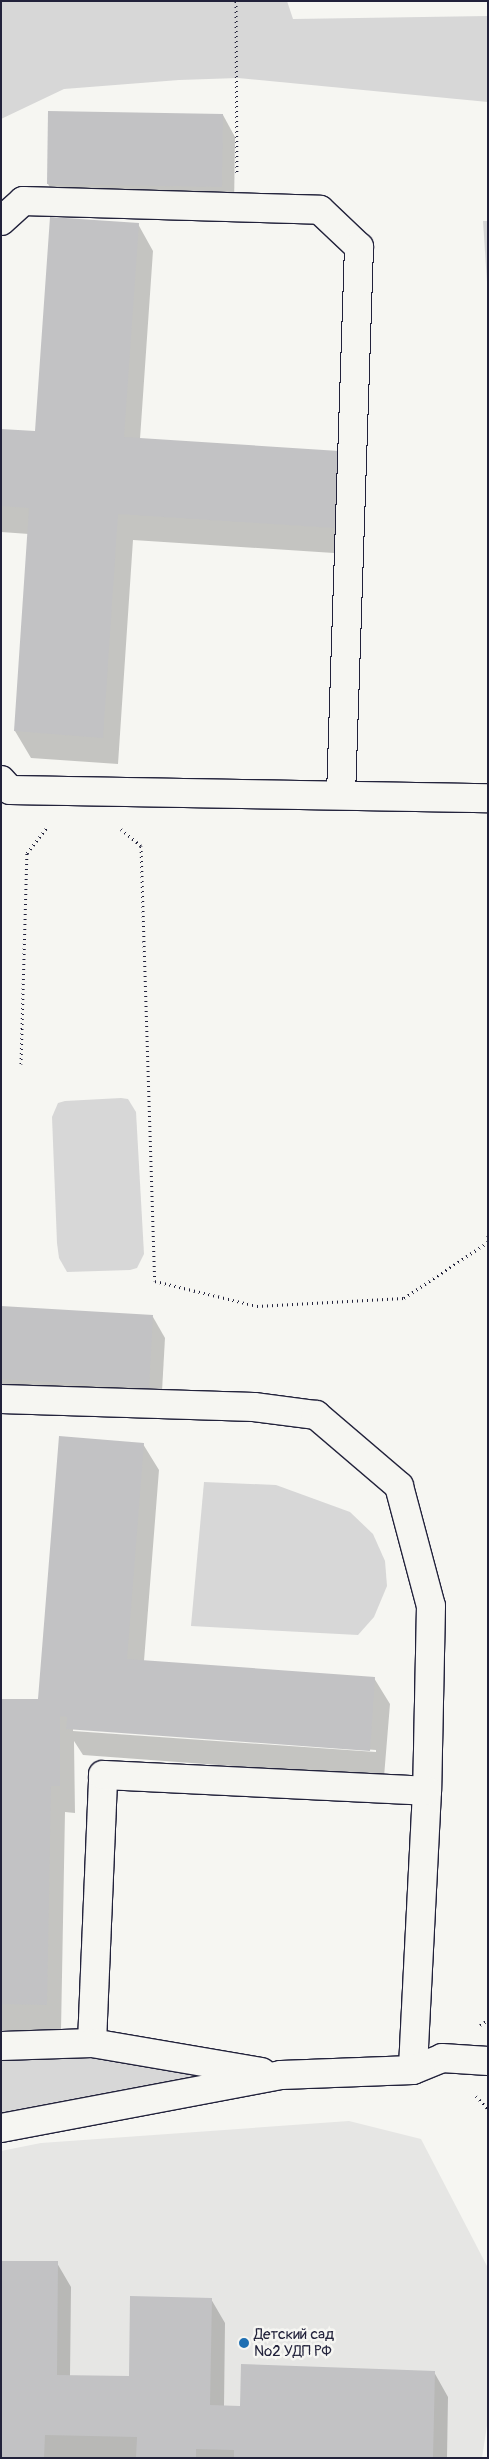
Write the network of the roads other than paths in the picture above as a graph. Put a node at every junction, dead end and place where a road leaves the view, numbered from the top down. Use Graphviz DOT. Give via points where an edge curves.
graph roads {
  1 [pos="1,221"];
  2 [pos="4,789"];
  3 [pos="341,795"];
  4 [pos="488,798"];
  5 [pos="1,1399"];
  6 [pos="427,1791"];
  7 [pos="92,2043"];
  8 [pos="1,2046"];
  9 [pos="488,2061"];
  10 [pos="413,2070"];
  11 [pos="281,2075"];
  12 [pos="1,2128"];
  1 -- 3 [label="lane" via="23,201 236,210 320,210 359,247"];
  2 -- 3 [label="lane"];
  3 -- 4 [label="lane"];
  5 -- 6 [label="lane" via="254,1407 316,1414 399,1486 431,1606"];
  6 -- 7 [label="lane" via="103,1775"];
  6 -- 10 [label="lane"];
  7 -- 8 [label="lane"];
  7 -- 11 [label="lane"];
  9 -- 10 [label="lane" via="442,2058"];
  10 -- 11 [label="lane"];
  11 -- 12 [label="lane"];
}
